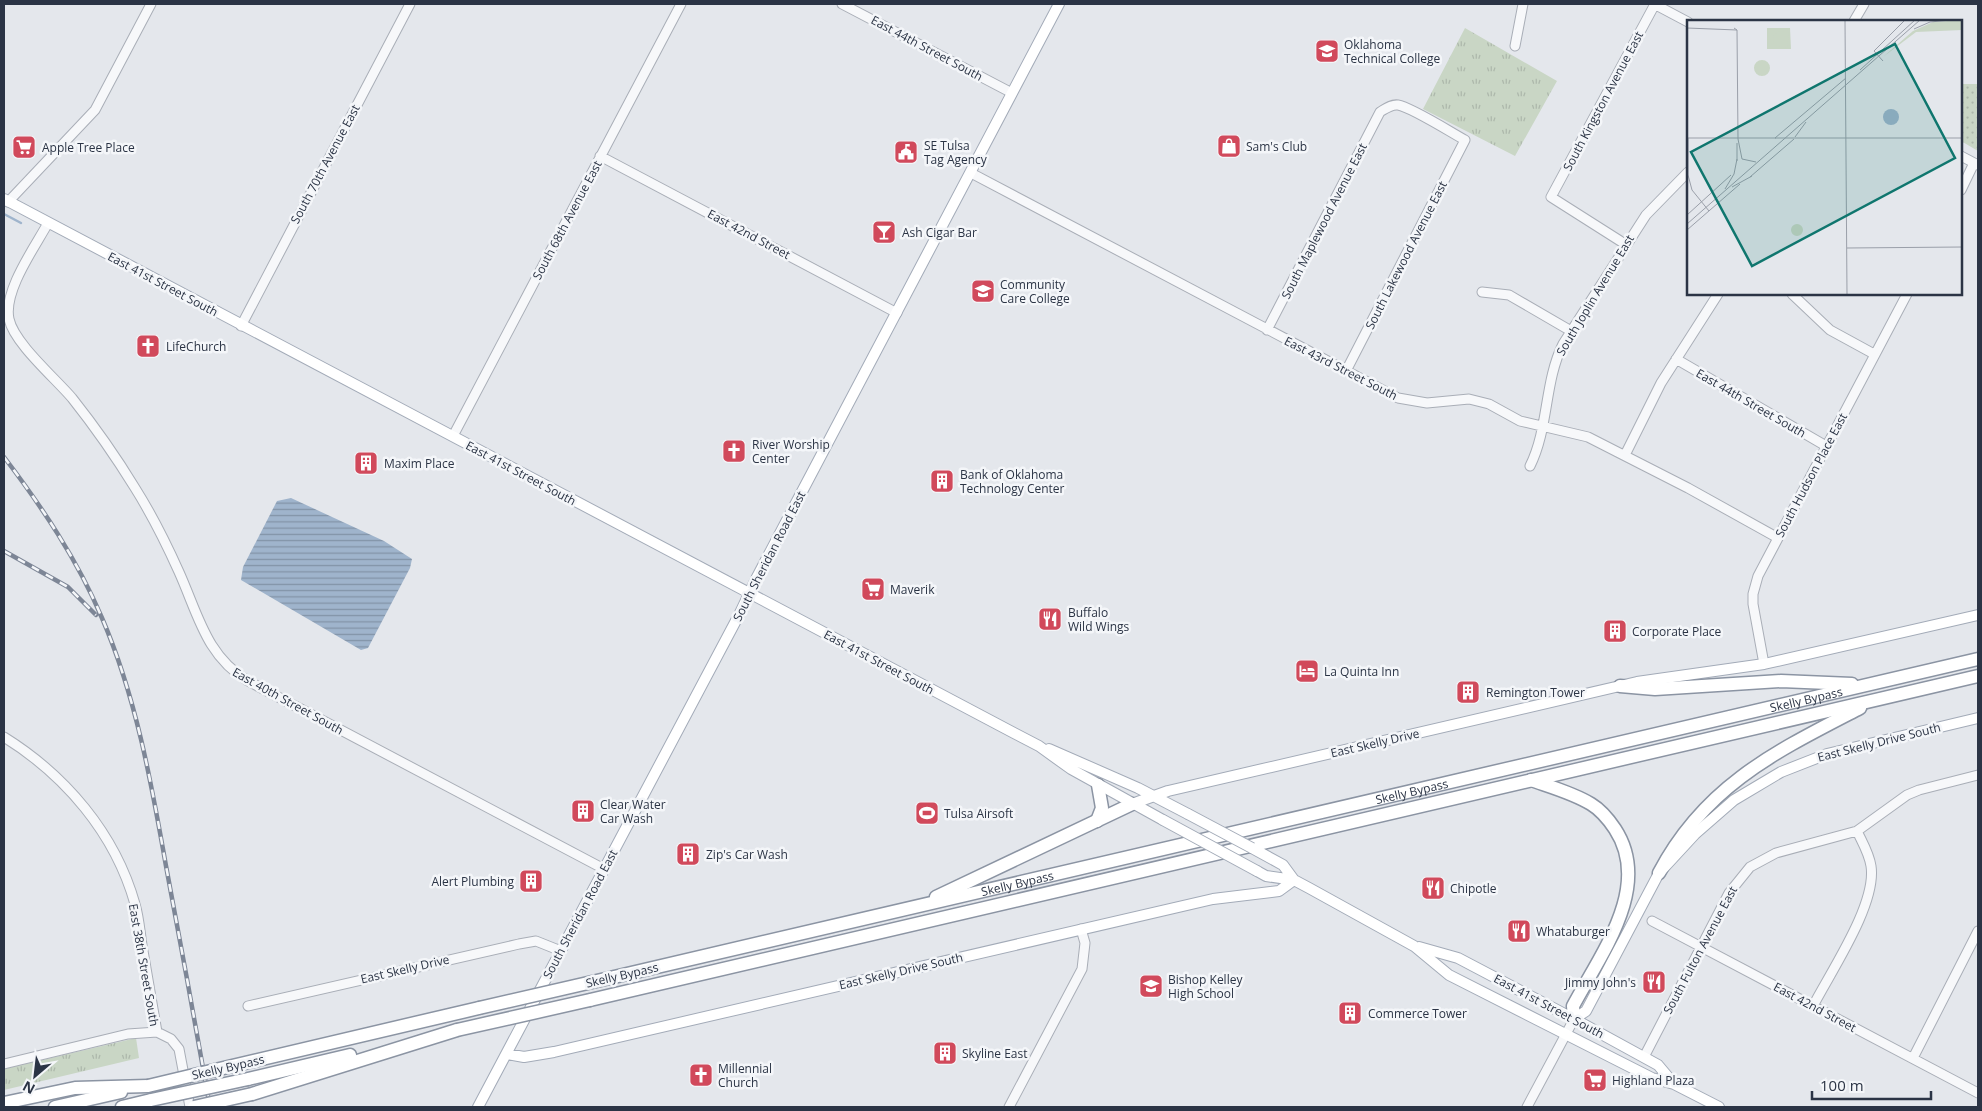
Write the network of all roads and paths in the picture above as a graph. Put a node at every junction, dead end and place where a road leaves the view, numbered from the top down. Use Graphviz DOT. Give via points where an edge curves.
graph roads {
  1 [pos="151,4"];
  2 [pos="410,4"];
  3 [pos="681,4"];
  4 [pos="842,4"];
  5 [pos="1059,4"];
  6 [pos="1523,4"];
  7 [pos="1655,4"];
  8 [pos="1864,4"];
  9 [pos="1855,20"];
  10 [pos="1687,21"];
  11 [pos="1515,46"];
  12 [pos="1012,93"];
  13 [pos="1380,112"];
  14 [pos="600,156"];
  15 [pos="1962,157"];
  16 [pos="1976,164"];
  17 [pos="971,172"];
  18 [pos="1687,173"];
  19 [pos="1962,188"];
  20 [pos="6,201"];
  21 [pos="48,223"];
  22 [pos="1625,244"];
  23 [pos="1482,292"];
  24 [pos="1717,295"];
  25 [pos="1793,295"];
  26 [pos="1906,295"];
  27 [pos="897,313"];
  28 [pos="241,326"];
  29 [pos="1267,330"];
  30 [pos="1571,331"];
  31 [pos="1874,354"];
  32 [pos="1676,359"];
  33 [pos="1346,371"];
  34 [pos="1542,427"];
  35 [pos="453,436"];
  36 [pos="1826,446"];
  37 [pos="1625,455"];
  38 [pos="1530,466"];
  39 [pos="1778,538"];
  40 [pos="749,594"];
  41 [pos="1978,615"];
  42 [pos="1978,659"];
  43 [pos="1764,664"];
  44 [pos="1978,676"];
  45 [pos="1870,685"];
  46 [pos="1620,686"];
  47 [pos="1878,698"];
  48 [pos="1978,718"];
  49 [pos="4,737"];
  50 [pos="1038,746"];
  51 [pos="1978,775"];
  52 [pos="1531,780"];
  53 [pos="1098,785"];
  54 [pos="1155,796"];
  55 [pos="1132,804"];
  56 [pos="1097,821"];
  57 [pos="1857,831"];
  58 [pos="604,869"];
  59 [pos="1659,873"];
  60 [pos="1294,880"];
  61 [pos="915,907"];
  62 [pos="1652,922"];
  63 [pos="1082,929"];
  64 [pos="1978,931"];
  65 [pos="1414,946"];
  66 [pos="1701,947"];
  67 [pos="561,951"];
  68 [pos="248,1006"];
  69 [pos="1813,1006"];
  70 [pos="1574,1019"];
  71 [pos="457,1030"];
  72 [pos="157,1032"];
  73 [pos="1565,1035"];
  74 [pos="507,1054"];
  75 [pos="1644,1057"];
  76 [pos="1913,1058"];
  77 [pos="4,1064"];
  78 [pos="1674,1084"];
  79 [pos="148,1086"];
  80 [pos="1978,1092"];
  81 [pos="4,1103"];
  82 [pos="55,1107"];
  83 [pos="122,1107"];
  84 [pos="190,1107"];
  85 [pos="194,1107"];
  86 [pos="478,1107"];
  87 [pos="1009,1107"];
  88 [pos="1528,1107"];
  89 [pos="1719,1107"];
  1 -- 20 [label="street" via="96,110"];
  2 -- 28 [label="street, South 70th Avenue East"];
  3 -- 14 [label="street, South 68th Avenue East"];
  4 -- 12 [label="street, East 44th Street South"];
  5 -- 12 [label="main road, South Sheridan Road East"];
  6 -- 11 [label="street"];
  7 -- 10 [label="street"];
  7 -- 22 [label="street, South Kingston Avenue East" via="1551,197"];
  8 -- 9 [label="street"];
  12 -- 17 [label="main road, South Sheridan Road East"];
  13 -- 29 [label="street, South Maplewood Avenue East"];
  13 -- 33 [label="street, South Lakewood Avenue East" via="1388,106 1398,105 1466,140"];
  14 -- 27 [label="street, East 42nd Street"];
  14 -- 35 [label="street, South 68th Avenue East"];
  15 -- 16 [label="street"];
  16 -- 19 [label="street"];
  17 -- 27 [label="main road, South Sheridan Road East"];
  17 -- 29 [label="street, East 43rd Street South"];
  18 -- 22 [label="street, South Joplin Avenue East" via="1646,215"];
  20 -- 21 [label="main road, East 41st Street South"];
  21 -- 28 [label="main road, East 41st Street South"];
  21 -- 58 [label="street, East 40th Street South" via="11,293 8,310 11,325 21,342 86,417 123,468 168,548 208,640 227,667"];
  22 -- 30 [label="street, South Joplin Avenue East"];
  23 -- 30 [label="street" via="1509,295"];
  24 -- 32 [label="street"];
  25 -- 31 [label="street" via="1830,330"];
  26 -- 31 [label="street, South Hudson Place East"];
  27 -- 40 [label="main road, South Sheridan Road East"];
  28 -- 35 [label="main road, East 41st Street South"];
  29 -- 33 [label="street, East 43rd Street South"];
  30 -- 34 [label="street, South Joplin Avenue East" via="1556,360"];
  31 -- 36 [label="street, South Hudson Place East"];
  32 -- 36 [label="street, East 44th Street South"];
  32 -- 37 [label="street"];
  33 -- 34 [label="street, East 43rd Street South" via="1406,401 1427,403 1469,399"];
  34 -- 37 [label="street, East 43rd Street South" via="1588,437"];
  34 -- 38 [label="street, South Joplin Avenue East" via="1540,443"];
  35 -- 40 [label="main road, East 41st Street South"];
  36 -- 39 [label="street, South Hudson Place East"];
  37 -- 39 [label="street, East 43rd Street South"];
  39 -- 43 [label="street, South Hudson Place East" via="1758,576 1753,594"];
  40 -- 50 [label="main road, East 41st Street South"];
  40 -- 58 [label="main road, South Sheridan Road East"];
  41 -- 43 [label="main road"];
  42 -- 45 [label="highway, Skelly Bypass"];
  43 -- 46 [label="main road"];
  44 -- 47 [label="highway, Skelly Bypass"];
  45 -- 46 [label="highway" via="1781,681 1655,689"];
  45 -- 61 [label="highway, Skelly Bypass"];
  46 -- 54 [label="main road, East Skelly Drive" via="1168,790"];
  47 -- 52 [label="highway, Skelly Bypass"];
  47 -- 59 [label="highway" via="1772,754 1746,772 1692,824"];
  48 -- 59 [label="main road, East Skelly Drive South" via="1827,754 1781,772 1734,800"];
  49 -- 72 [label="street, East 38th Street South" via="51,771 80,801 122,870 135,904"];
  50 -- 53 [label="main road, East 41st Street South"];
  50 -- 54 [label="main road, East 41st Street South"];
  51 -- 57 [label="street" via="1907,795"];
  52 -- 70 [label="highway" via="1593,805 1618,834 1627,858 1628,885 1622,911 1573,1006"];
  52 -- 71 [label="highway, Skelly Bypass, bridge"];
  53 -- 55 [label="main road, East 41st Street South"];
  53 -- 56 [label="highway" via="1102,808"];
  54 -- 55 [label="main road, East Skelly Drive"];
  54 -- 60 [label="main road, East 41st Street South, bridge" via="1283,864"];
  55 -- 56 [label="highway"];
  55 -- 60 [label="main road, East 41st Street South, bridge" via="1266,876"];
  56 -- 61 [label="highway"];
  57 -- 66 [label="street, South Fulton Avenue East" via="1776,853 1750,867 1729,893"];
  57 -- 69 [label="street" via="1871,866 1870,894"];
  58 -- 67 [label="main road, South Sheridan Road East"];
  59 -- 70 [label="main road, East Skelly Drive South" via="1586,1011"];
  60 -- 63 [label="main road, East Skelly Drive South" via="1279,891 1213,899"];
  60 -- 65 [label="main road, East 41st Street South"];
  61 -- 79 [label="highway, Skelly Bypass, bridge"];
  62 -- 66 [label="street, East 42nd Street"];
  63 -- 74 [label="main road, East Skelly Drive South" via="554,1052 524,1057"];
  63 -- 87 [label="street" via="1085,943 1082,969"];
  64 -- 76 [label="street"];
  65 -- 70 [label="main road, East 41st Street South" via="1458,958"];
  65 -- 73 [label="main road, East 41st Street South" via="1449,975"];
  66 -- 69 [label="street, East 42nd Street"];
  66 -- 75 [label="street, South Fulton Avenue East"];
  67 -- 68 [label="street, East Skelly Drive" via="536,941"];
  67 -- 74 [label="main road, South Sheridan Road East"];
  69 -- 76 [label="street, East 42nd Street"];
  70 -- 73 [label="street"];
  70 -- 75 [label="main road, East 41st Street South"];
  71 -- 83 [label="highway, Skelly Bypass, bridge"];
  71 -- 85 [label="highway, bridge" via="252,1094"];
  72 -- 77 [label="street" via="128,1034"];
  72 -- 84 [label="street" via="171,1038 179,1049"];
  73 -- 78 [label="main road, East 41st Street South" via="1652,1078"];
  73 -- 88 [label="street"];
  74 -- 86 [label="main road, South Sheridan Road East"];
  75 -- 78 [label="main road, East 41st Street South" via="1658,1065"];
  76 -- 80 [label="street, East 42nd Street"];
  78 -- 89 [label="main road, East 41st Street South"];
  79 -- 81 [label="highway" via="75,1088"];
  79 -- 82 [label="highway, Skelly Bypass"];
}
